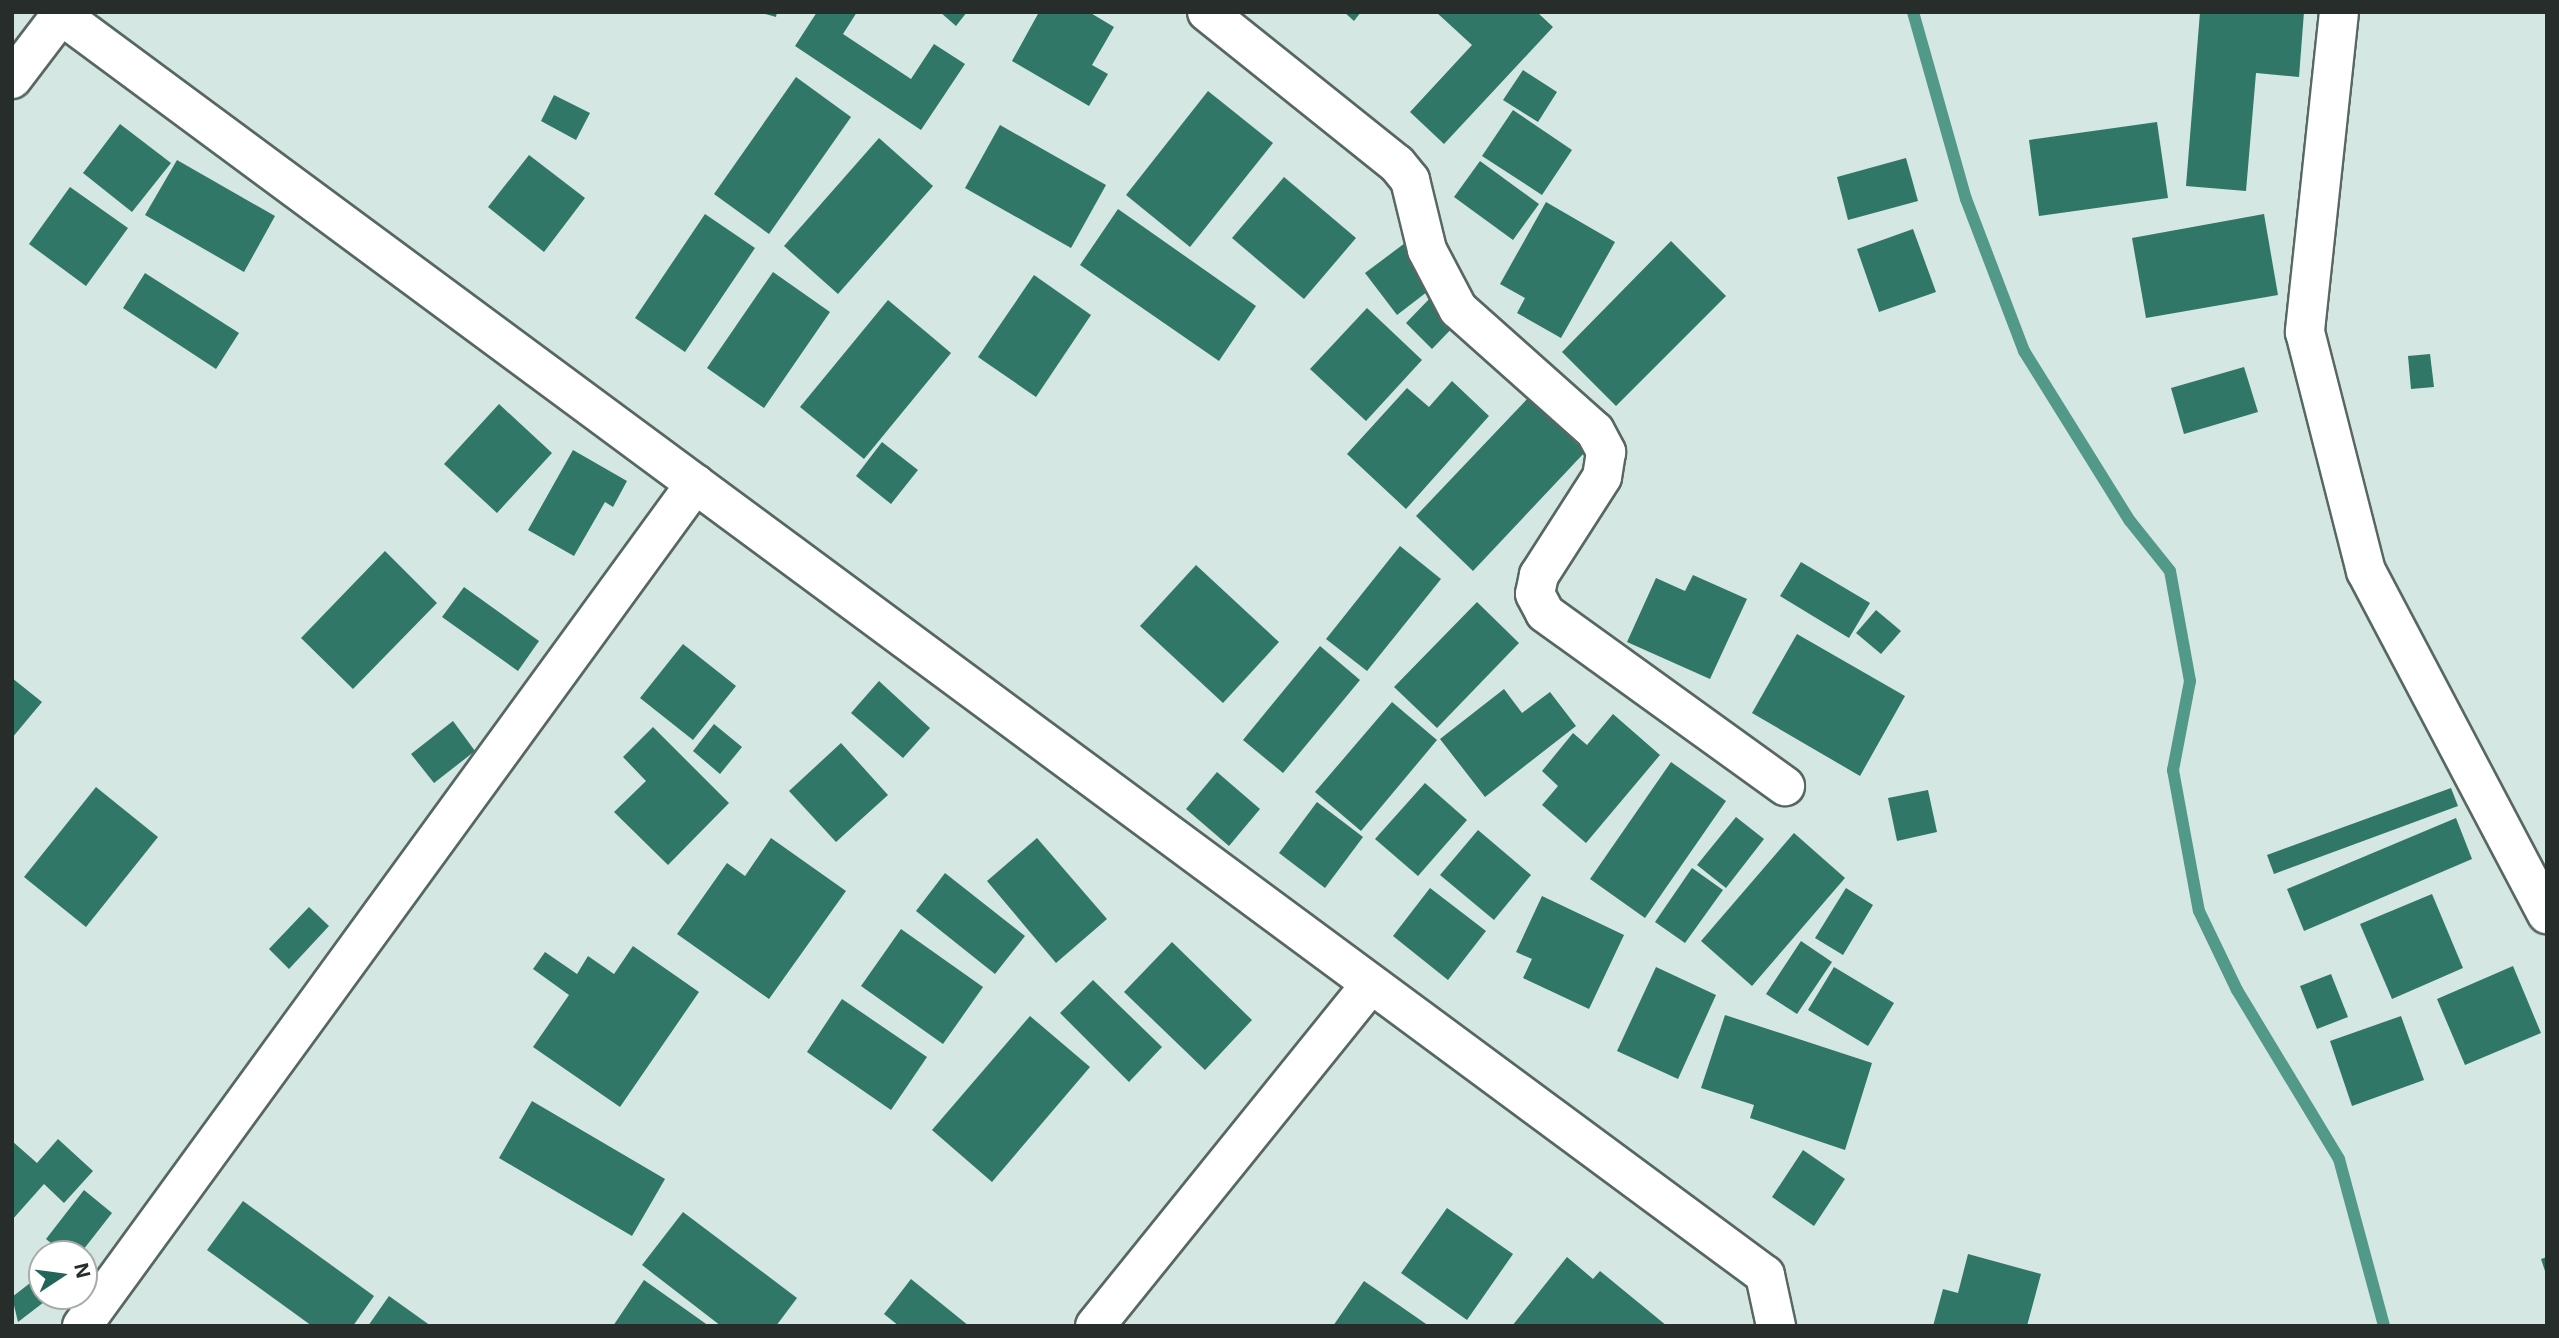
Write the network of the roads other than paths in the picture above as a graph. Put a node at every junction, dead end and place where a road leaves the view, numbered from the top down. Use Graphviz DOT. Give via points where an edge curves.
graph roads {
  1 [pos="1207,12"];
  2 [pos="2339,12"];
  3 [pos="62,13"];
  4 [pos="12,79"];
  5 [pos="695,484"];
  6 [pos="1785,786"];
  7 [pos="2547,914"];
  8 [pos="1369,986"];
  9 [pos="82,1326"];
  10 [pos="1095,1326"];
  11 [pos="1776,1326"];
  1 -- 6 [label="street" via="1397,164 1410,180 1427,250 1458,309 1595,431 1606,452 1602,477 1539,575 1535,594 1545,613"];
  2 -- 7 [label="street" via="2305,332 2366,571"];
  3 -- 4 [label="street"];
  3 -- 5 [label="street"];
  5 -- 8 [label="street"];
  5 -- 9 [label="street"];
  8 -- 10 [label="street"];
  8 -- 11 [label="street" via="1765,1275"];
}
